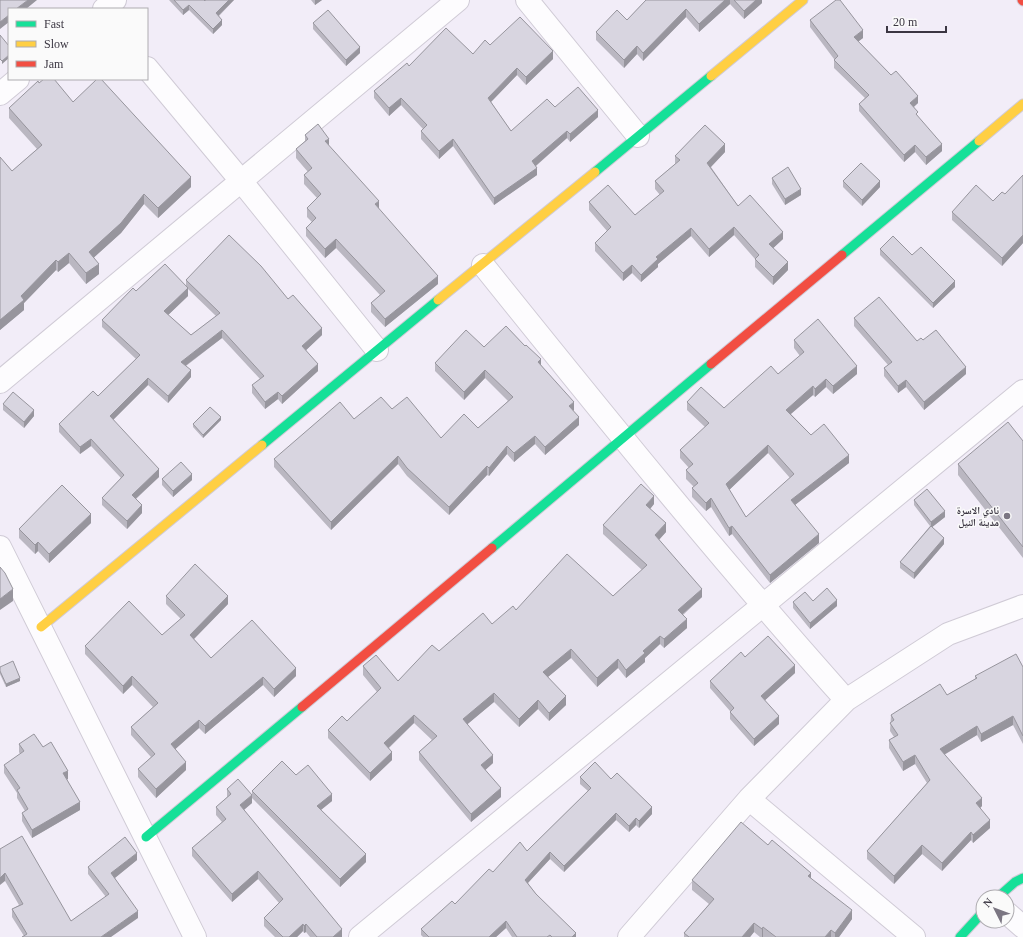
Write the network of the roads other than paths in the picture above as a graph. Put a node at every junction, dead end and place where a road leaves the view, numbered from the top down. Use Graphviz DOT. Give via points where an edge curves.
graph roads {
  1 [pos="90,0"];
  2 [pos="115,0"];
  3 [pos="458,0"];
  4 [pos="527,0"];
  5 [pos="803,0"];
  6 [pos="97,8"];
  7 [pos="105,8"];
  8 [pos="148,69"];
  9 [pos="17,80"];
  10 [pos="0,94"];
  11 [pos="1023,104"];
  12 [pos="638,136"];
  13 [pos="242,182"];
  14 [pos="483,264"];
  15 [pos="377,350"];
  16 [pos="0,382"];
  17 [pos="1023,391"];
  18 [pos="623,439"];
  19 [pos="0,547"];
  20 [pos="1023,606"];
  21 [pos="762,607"];
  22 [pos="41,627"];
  23 [pos="846,700"];
  24 [pos="749,799"];
  25 [pos="146,837"];
  26 [pos="1023,878"];
  27 [pos="1009,889"];
  28 [pos="1015,920"];
  29 [pos="975,921"];
  30 [pos="1023,927"];
  31 [pos="195,937"];
  32 [pos="360,937"];
  33 [pos="629,937"];
  34 [pos="914,937"];
  35 [pos="960,937"];
  1 -- 6 [label="street"];
  2 -- 7 [label="street"];
  3 -- 13 [label="street"];
  4 -- 12 [label="street"];
  5 -- 12 [label="street"];
  8 -- 13 [label="street"];
  9 -- 10 [label="street"];
  11 -- 18 [label="street"];
  12 -- 14 [label="street"];
  13 -- 15 [label="street"];
  13 -- 16 [label="street"];
  14 -- 15 [label="street"];
  14 -- 18 [label="street"];
  15 -- 22 [label="street"];
  17 -- 21 [label="street"];
  18 -- 21 [label="street"];
  18 -- 25 [label="street"];
  19 -- 22 [label="street"];
  20 -- 23 [label="street" via="948,634"];
  21 -- 23 [label="street"];
  21 -- 32 [label="street"];
  22 -- 25 [label="street"];
  23 -- 24 [label="street"];
  24 -- 33 [label="street"];
  24 -- 34 [label="street"];
  25 -- 31 [label="street"];
  26 -- 27 [label="street"];
  28 -- 30 [label="street"];
  29 -- 35 [label="street"];
}
